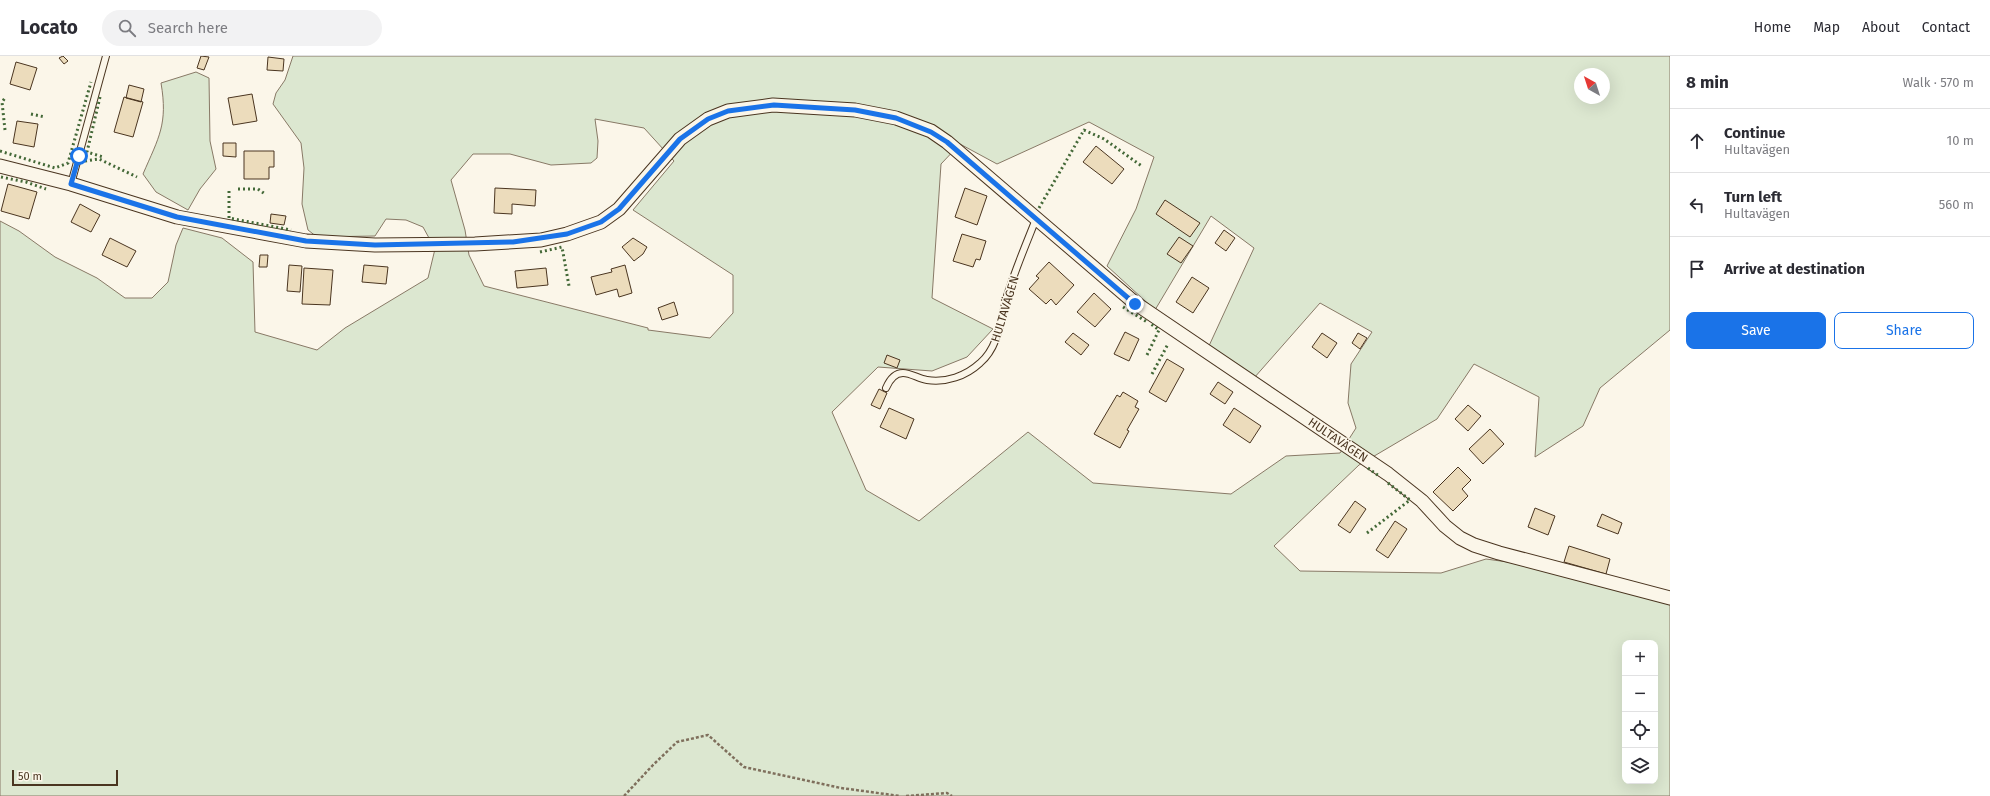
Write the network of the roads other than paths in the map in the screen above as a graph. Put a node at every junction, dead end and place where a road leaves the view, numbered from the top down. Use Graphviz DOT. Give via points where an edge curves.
graph roads {
  1 [pos="106,56"];
  2 [pos="0,166"];
  3 [pos="71,184"];
  4 [pos="1036,218"];
  5 [pos="886,388"];
  6 [pos="1670,598"];
  1 -- 3 [label="lane"];
  2 -- 3 [label="street, HULTAVÄGEN"];
  3 -- 4 [label="street, HULTAVÄGEN" via="177,217 306,241 375,245 475,244 541,240 585,228 611,216 675,143 708,119 728,111 774,105 873,113 896,118 931,132 947,142"];
  4 -- 5 [label="lane, HULTAVÄGEN" via="1007,297 993,346 982,362 965,374 948,380 927,380 903,373 890,379"];
  4 -- 6 [label="street, HULTAVÄGEN" via="1135,304 1388,474 1422,501 1460,538 1500,553"];
}
